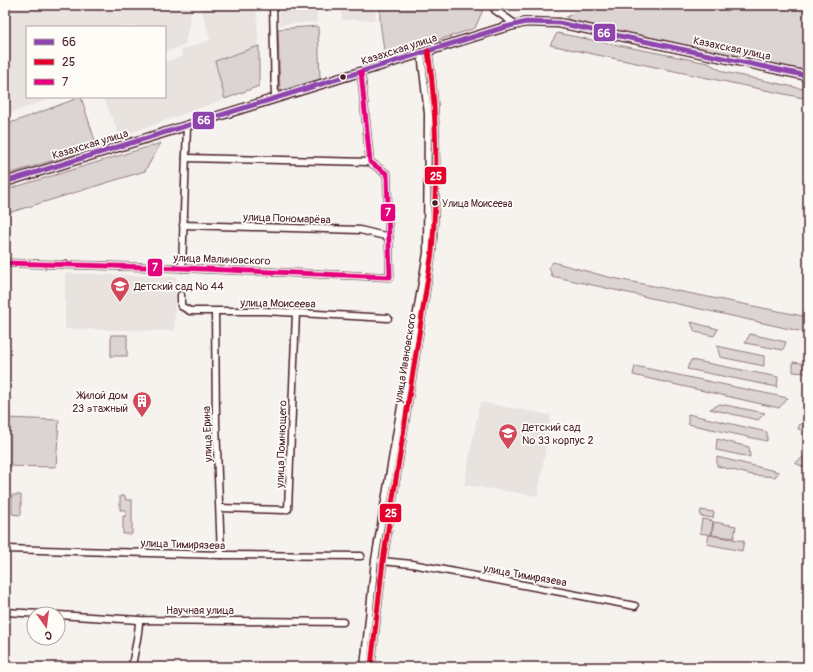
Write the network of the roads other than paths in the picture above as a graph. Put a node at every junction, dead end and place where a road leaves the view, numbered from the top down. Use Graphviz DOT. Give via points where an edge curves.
graph roads {
  1 [pos="273,5"];
  2 [pos="493,5"];
  3 [pos="516,24"];
  4 [pos="424,52"];
  5 [pos="361,72"];
  6 [pos="808,76"];
  7 [pos="275,99"];
  8 [pos="186,126"];
  9 [pos="186,158"];
  10 [pos="370,162"];
  11 [pos="5,182"];
  12 [pos="183,225"];
  13 [pos="390,237"];
  14 [pos="5,263"];
  15 [pos="182,268"];
  16 [pos="181,295"];
  17 [pos="215,312"];
  18 [pos="296,312"];
  19 [pos="388,318"];
  20 [pos="220,508"];
  21 [pos="5,549"];
  22 [pos="221,555"];
  23 [pos="361,556"];
  24 [pos="375,560"];
  25 [pos="383,561"];
  26 [pos="635,606"];
  27 [pos="5,612"];
  28 [pos="26,613"];
  29 [pos="66,615"];
  30 [pos="140,620"];
  31 [pos="343,622"];
  32 [pos="132,667"];
  33 [pos="364,667"];
  34 [pos="372,667"];
  1 -- 7 [label="street"];
  2 -- 3 [label="street" via="495,10"];
  3 -- 4 [label="main road, Казахская улица"];
  3 -- 6 [label="main road, Казахская улица" via="559,23"];
  4 -- 5 [label="main road, Казахская улица"];
  4 -- 24 [label="street, улица Ивановского" via="428,114 427,253"];
  4 -- 25 [label="street, улица Ивановского" via="435,136 435,210 432,246"];
  5 -- 7 [label="main road, Казахская улица"];
  5 -- 10 [label="street"];
  7 -- 8 [label="main road, Казахская улица"];
  8 -- 9 [label="street"];
  8 -- 11 [label="main road, Казахская улица"];
  9 -- 10 [label="street"];
  9 -- 12 [label="street"];
  10 -- 13 [label="street" via="387,174"];
  12 -- 13 [label="street, улица Пономарёва" via="360,230"];
  12 -- 15 [label="street"];
  13 -- 15 [label="street, улица Малиновского" via="390,276"];
  14 -- 15 [label="street, улица Малиновского"];
  16 -- 17 [label="street, улица Моисеева" via="181,306 185,310"];
  17 -- 18 [label="street, улица Моисеева"];
  17 -- 20 [label="street, улица Ерина"];
  18 -- 19 [label="street, улица Моисеева"];
  18 -- 20 [label="street, улица Помнющего" via="288,509"];
  20 -- 22 [label="street, улица Ерина"];
  21 -- 22 [label="street, улица Тимирязева"];
  22 -- 23 [label="street, улица Тимирязева"];
  24 -- 25 [label="street, улица Тимирязева"];
  24 -- 33 [label="street, улица Ивановского"];
  25 -- 26 [label="street, улица Тимирязева" via="412,564"];
  25 -- 34 [label="street, улица Ивановского"];
  27 -- 28 [label="street"];
  29 -- 30 [label="street, Научная улица"];
  30 -- 31 [label="street, Научная улица"];
  30 -- 32 [label="street"];
}
